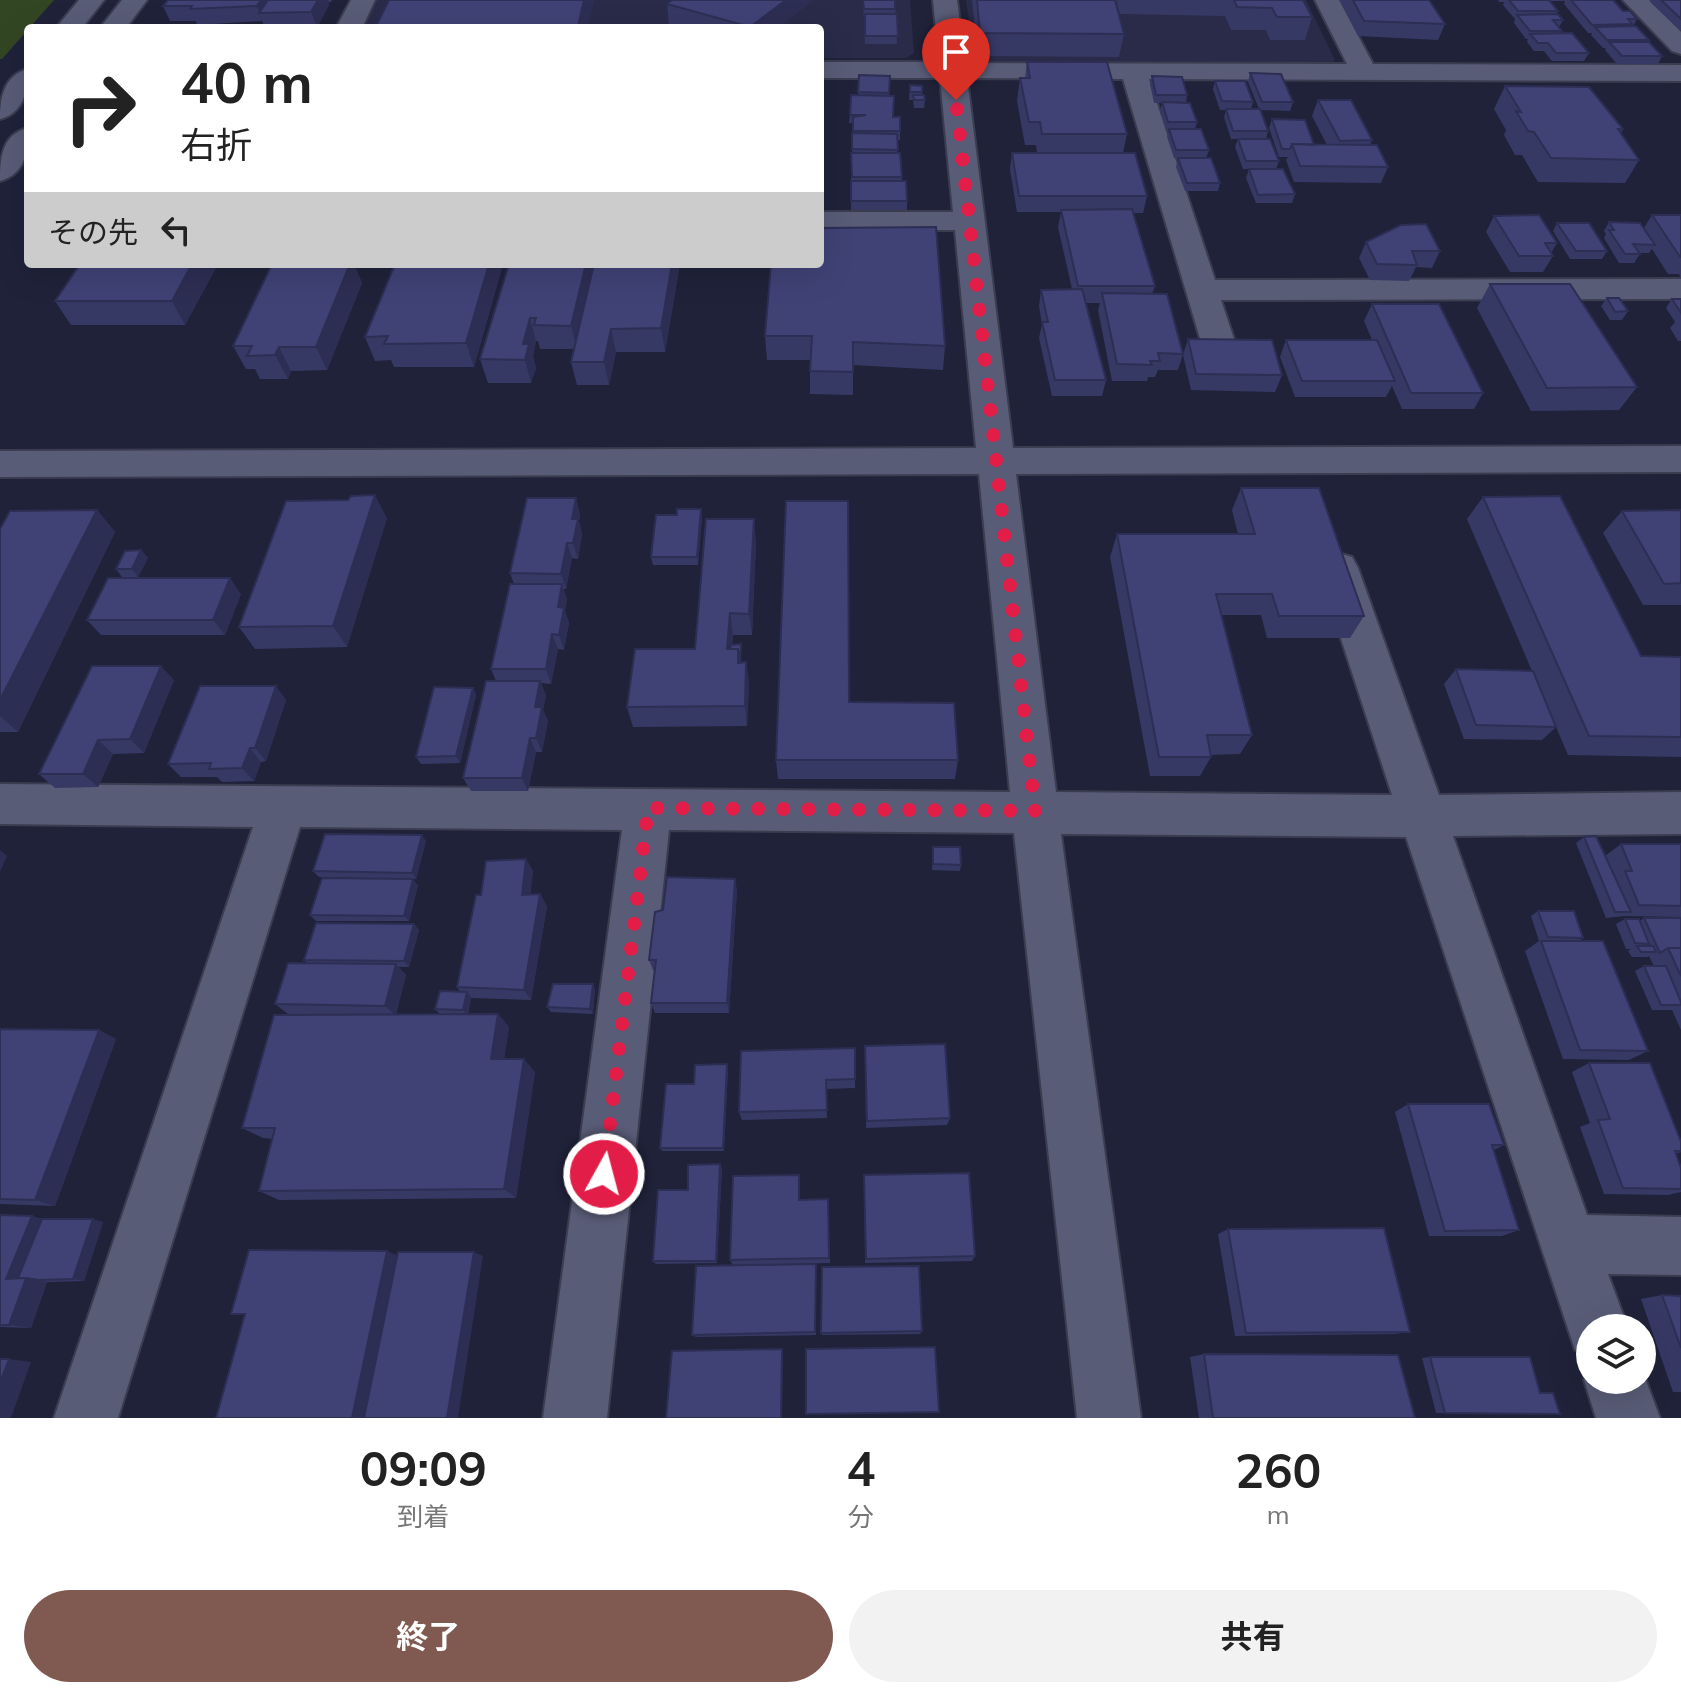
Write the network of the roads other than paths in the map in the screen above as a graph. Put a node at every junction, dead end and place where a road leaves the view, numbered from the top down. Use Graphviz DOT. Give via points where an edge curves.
graph roads {
  1 [pos="92,0"];
  2 [pos="135,0"];
  3 [pos="363,0"];
  4 [pos="945,0"];
  5 [pos="1327,0"];
  6 [pos="1635,0"];
  7 [pos="72,24"];
  8 [pos="116,24"];
  9 [pos="351,24"];
  10 [pos="1681,46"];
  11 [pos="1133,69"];
  12 [pos="824,70"];
  13 [pos="953,70"];
  14 [pos="1363,70"];
  15 [pos="0,73"];
  16 [pos="1681,73"];
  17 [pos="24,75"];
  18 [pos="24,80"];
  19 [pos="0,111"];
  20 [pos="24,141"];
  21 [pos="0,172"];
  22 [pos="824,221"];
  23 [pos="968,221"];
  24 [pos="1681,289"];
  25 [pos="1201,290"];
  26 [pos="1218,342"];
  27 [pos="1681,459"];
  28 [pos="996,461"];
  29 [pos="0,464"];
  30 [pos="1313,495"];
  31 [pos="0,804"];
  32 [pos="284,805"];
  33 [pos="648,808"];
  34 [pos="1035,811"];
  35 [pos="1681,813"];
  36 [pos="1422,816"];
  37 [pos="1568,1244"];
  38 [pos="1681,1246"];
  39 [pos="1592,1314"];
  40 [pos="1620,1394"];
  41 [pos="86,1418"];
  42 [pos="575,1418"];
  43 [pos="1109,1418"];
  44 [pos="1628,1418"];
  1 -- 7 [label="street"];
  2 -- 8 [label="street"];
  3 -- 9 [label="street"];
  4 -- 13 [label="street"];
  5 -- 14 [label="street"];
  6 -- 10 [label="street"];
  11 -- 13 [label="street"];
  11 -- 14 [label="street"];
  11 -- 25 [label="street"];
  12 -- 13 [label="street"];
  13 -- 23 [label="street"];
  14 -- 16 [label="street"];
  15 -- 17 [label="street"];
  18 -- 19 [label="street"];
  20 -- 21 [label="street"];
  22 -- 23 [label="street"];
  23 -- 28 [label="street"];
  24 -- 25 [label="street"];
  25 -- 26 [label="street"];
  27 -- 30 [label="street"];
  28 -- 29 [label="street"];
  28 -- 30 [label="street"];
  28 -- 34 [label="street"];
  30 -- 36 [label="street"];
  31 -- 32 [label="street"];
  32 -- 33 [label="street"];
  32 -- 41 [label="street"];
  33 -- 34 [label="street"];
  33 -- 42 [label="street"];
  34 -- 36 [label="street"];
  34 -- 43 [label="street"];
  35 -- 36 [label="street"];
  36 -- 37 [label="street"];
  37 -- 38 [label="street"];
  37 -- 39 [label="street"];
  40 -- 44 [label="street"];
}
